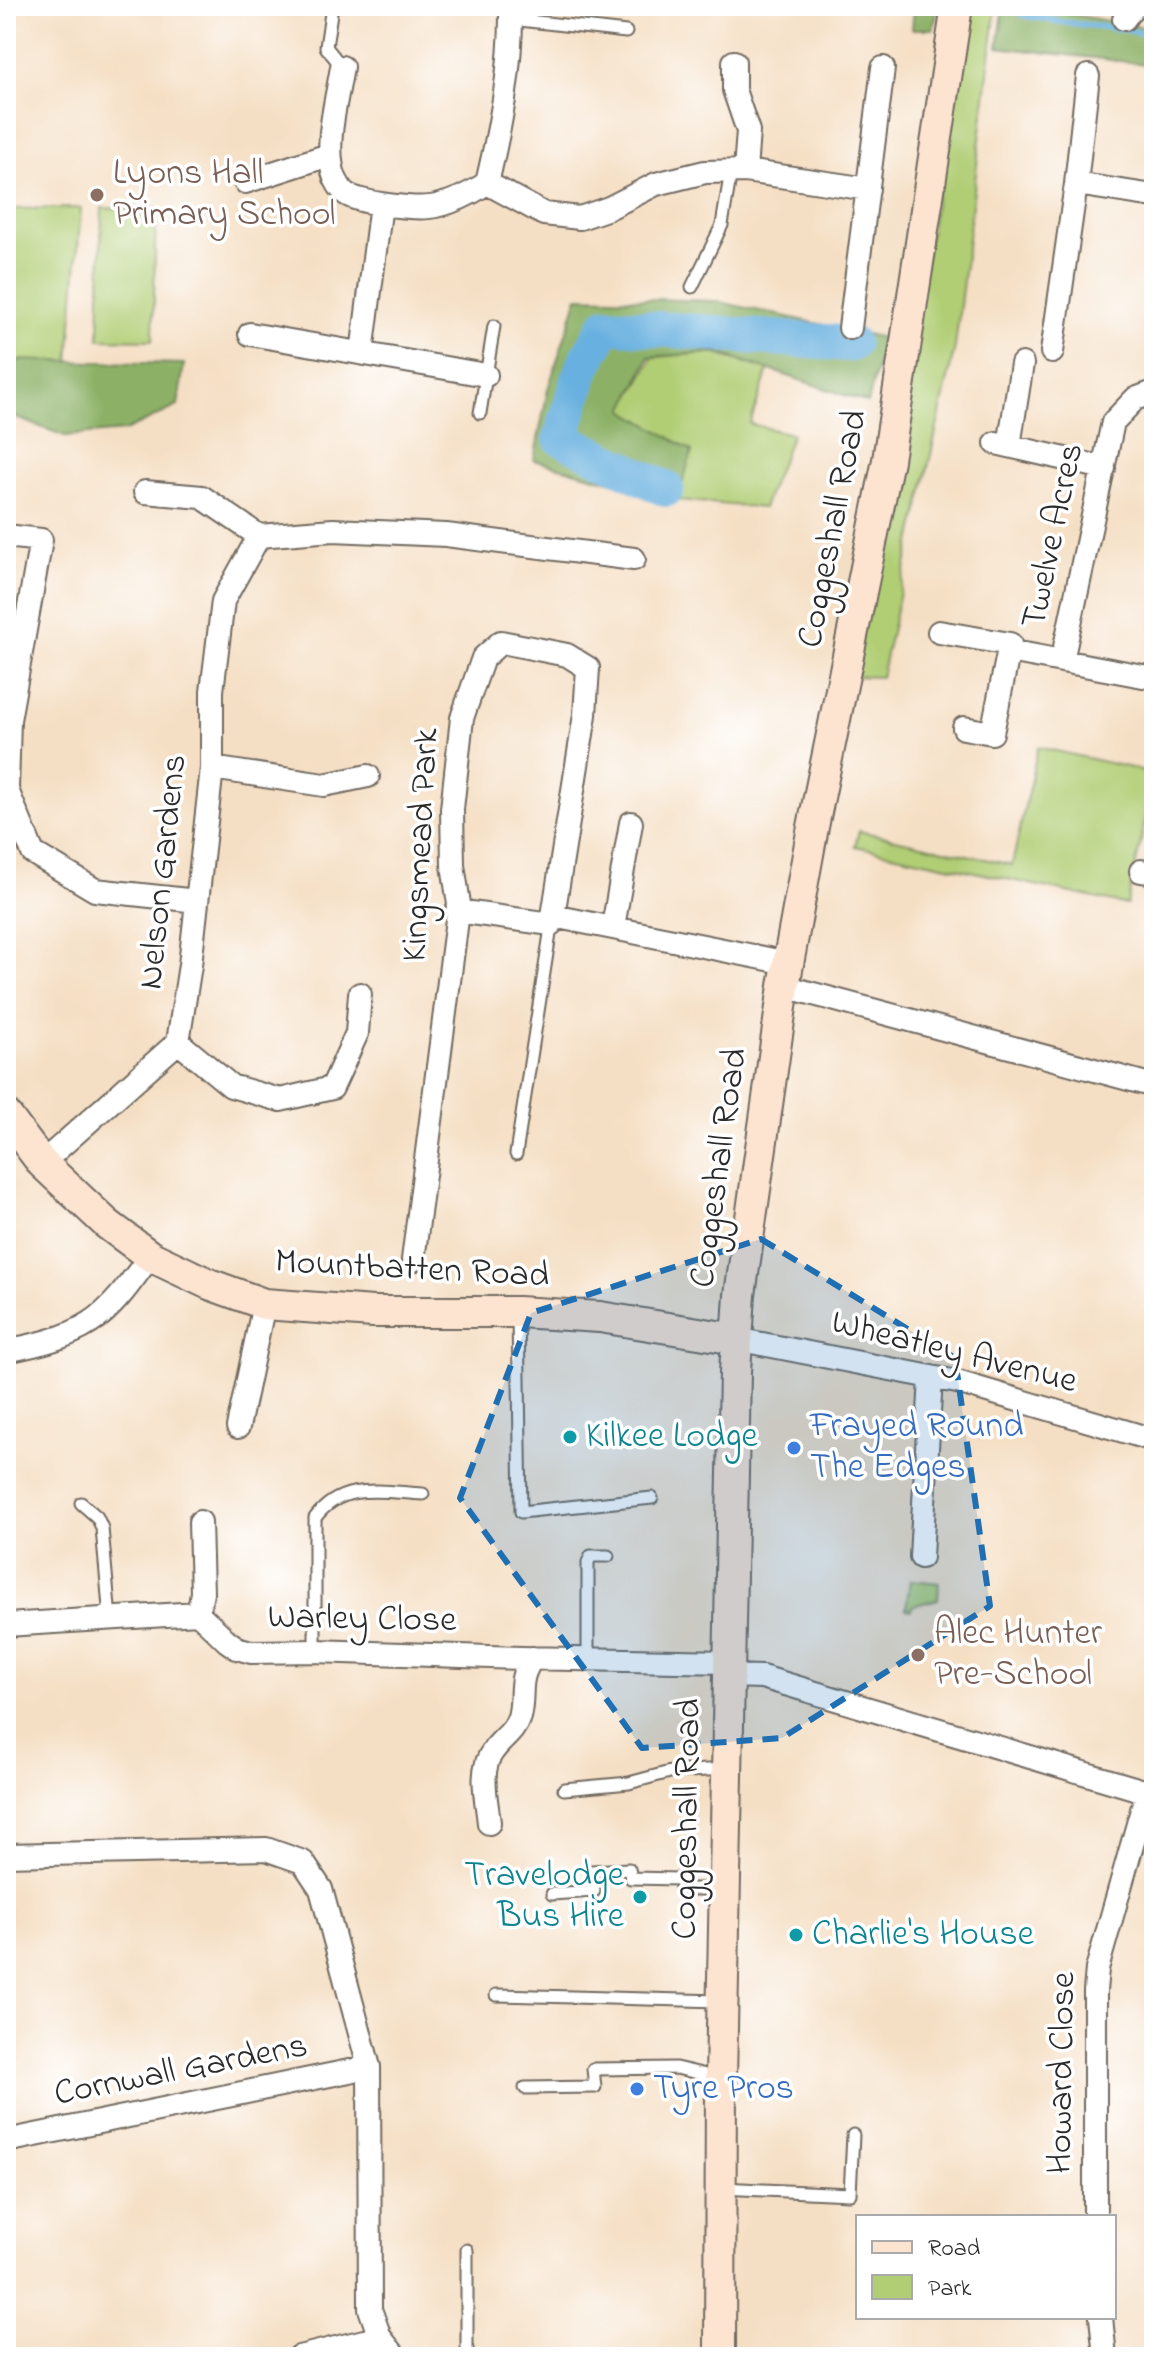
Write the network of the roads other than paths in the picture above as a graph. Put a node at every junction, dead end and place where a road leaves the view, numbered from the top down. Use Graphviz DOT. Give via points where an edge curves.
graph roads {
  1 [pos="332,6"];
  2 [pos="957,6"];
  3 [pos="511,13"];
  4 [pos="626,32"];
  5 [pos="734,62"];
  6 [pos="342,67"];
  7 [pos="883,68"];
  8 [pos="1088,76"];
  9 [pos="329,155"];
  10 [pos="738,171"];
  11 [pos="245,182"];
  12 [pos="487,183"];
  13 [pos="1076,184"];
  14 [pos="868,189"];
  15 [pos="1154,196"];
  16 [pos="381,204"];
  17 [pos="692,287"];
  18 [pos="494,326"];
  19 [pos="850,328"];
  20 [pos="250,334"];
  21 [pos="1052,352"];
  22 [pos="362,353"];
  23 [pos="1022,364"];
  24 [pos="486,375"];
  25 [pos="1154,392"];
  26 [pos="480,413"];
  27 [pos="1104,468"];
  28 [pos="145,492"];
  29 [pos="6,536"];
  30 [pos="259,536"];
  31 [pos="634,559"];
  32 [pos="939,632"];
  33 [pos="1009,651"];
  34 [pos="1062,661"];
  35 [pos="1143,676"];
  36 [pos="964,728"];
  37 [pos="212,768"];
  38 [pos="368,776"];
  39 [pos="631,823"];
  40 [pos="197,901"];
  41 [pos="457,911"];
  42 [pos="552,920"];
  43 [pos="613,927"];
  44 [pos="786,974"];
  45 [pos="360,994"];
  46 [pos="178,1042"];
  47 [pos="1154,1086"];
  48 [pos="6,1115"];
  49 [pos="516,1154"];
  50 [pos="42,1163"];
  51 [pos="150,1256"];
  52 [pos="413,1260"];
  53 [pos="264,1304"];
  54 [pos="518,1312"];
  55 [pos="736,1339"];
  56 [pos="6,1351"];
  57 [pos="931,1377"];
  58 [pos="238,1427"];
  59 [pos="1154,1440"];
  60 [pos="423,1494"];
  61 [pos="652,1498"];
  62 [pos="81,1503"];
  63 [pos="200,1522"];
  64 [pos="608,1556"];
  65 [pos="921,1557"];
  66 [pos="198,1613"];
  67 [pos="110,1619"];
  68 [pos="6,1625"];
  69 [pos="315,1651"];
  70 [pos="533,1658"];
  71 [pos="588,1658"];
  72 [pos="730,1669"];
  73 [pos="727,1769"];
  74 [pos="564,1789"];
  75 [pos="1150,1793"];
  76 [pos="489,1823"];
  77 [pos="6,1855"];
  78 [pos="725,1889"];
  79 [pos="552,1894"];
  80 [pos="496,1995"];
  81 [pos="722,2001"];
  82 [pos="369,2067"];
  83 [pos="721,2079"];
  84 [pos="525,2088"];
  85 [pos="853,2135"];
  86 [pos="6,2141"];
  87 [pos="720,2188"];
  88 [pos="1095,2215"];
  89 [pos="467,2250"];
  90 [pos="1101,2319"];
  91 [pos="380,2337"];
  92 [pos="299,2357"];
  93 [pos="396,2357"];
  94 [pos="467,2357"];
  95 [pos="720,2357"];
  96 [pos="1105,2357"];
  1 -- 6 [label="lane" via="326,47"];
  2 -- 44 [label="main road, Coggeshall Road" via="888,460"];
  3 -- 4 [label="lane"];
  3 -- 12 [label="street" via="503,115"];
  5 -- 10 [label="street" via="734,90 748,131"];
  6 -- 9 [label="street"];
  7 -- 14 [label="street"];
  8 -- 13 [label="street"];
  9 -- 11 [label="street"];
  9 -- 16 [label="street" via="335,180 346,194"];
  10 -- 12 [label="street" via="705,172 656,184 580,218 544,214"];
  10 -- 14 [label="street"];
  10 -- 17 [label="lane" via="722,225"];
  12 -- 16 [label="street" via="434,207"];
  13 -- 15 [label="street"];
  13 -- 21 [label="street"];
  14 -- 19 [label="street"];
  16 -- 22 [label="street"];
  18 -- 24 [label="lane"];
  20 -- 22 [label="street"];
  22 -- 24 [label="street"];
  23 -- 27 [label="street" via="1002,445"];
  24 -- 26 [label="lane"];
  25 -- 27 [label="street, Twelve Acres" via="1135,399 1113,422"];
  27 -- 34 [label="street, Twelve Acres"];
  28 -- 30 [label="street" via="202,497"];
  29 -- 40 [label="street" via="41,540 9,720 7,776 7,790 33,853 95,890"];
  30 -- 31 [label="street" via="333,530 446,535"];
  30 -- 37 [label="street, Nelson Gardens" via="223,601 212,691"];
  32 -- 33 [label="street, Twelve Acres" via="1010,644"];
  33 -- 34 [label="street, Twelve Acres"];
  33 -- 36 [label="street" via="992,733"];
  34 -- 35 [label="street"];
  37 -- 38 [label="street" via="324,785"];
  37 -- 40 [label="street, Nelson Gardens"];
  39 -- 43 [label="street"];
  40 -- 46 [label="street, Nelson Gardens"];
  41 -- 42 [label="street"];
  41 -- 42 [label="street, Kingsmead Park" via="452,809 462,718 483,658 501,642 567,655 588,668"];
  41 -- 52 [label="street, Kingsmead Park"];
  42 -- 43 [label="street"];
  42 -- 49 [label="lane"];
  43 -- 44 [label="street"];
  44 -- 47 [label="street"];
  44 -- 55 [label="main road, Coggeshall Road"];
  45 -- 46 [label="street" via="357,1033 332,1088 280,1100 231,1086"];
  46 -- 50 [label="street, Nelson Gardens"];
  48 -- 50 [label="main road, Mountbatten Road"];
  50 -- 51 [label="main road, Mountbatten Road"];
  51 -- 53 [label="main road, Mountbatten Road"];
  51 -- 56 [label="street" via="124,1292 91,1322 50,1341"];
  53 -- 54 [label="main road, Mountbatten Road" via="373,1312"];
  53 -- 58 [label="street"];
  54 -- 55 [label="main road, Mountbatten Road" via="600,1317"];
  54 -- 61 [label="lane" via="521,1512"];
  55 -- 57 [label="street, Wheatley Avenue"];
  55 -- 72 [label="main road, Coggeshall Road"];
  57 -- 59 [label="street, Wheatley Avenue"];
  57 -- 65 [label="street"];
  60 -- 69 [label="lane" via="347,1492 325,1504 315,1518"];
  62 -- 67 [label="lane" via="102,1528"];
  63 -- 66 [label="street"];
  64 -- 71 [label="lane" via="591,1556 588,1562"];
  66 -- 67 [label="street"];
  66 -- 69 [label="street, Warley Close" via="237,1648"];
  67 -- 68 [label="street"];
  69 -- 70 [label="street, Warley Close"];
  70 -- 71 [label="street, Warley Close"];
  70 -- 76 [label="street" via="522,1676 520,1715 513,1732 487,1763"];
  71 -- 72 [label="street, Warley Close"];
  72 -- 73 [label="main road, Coggeshall Road"];
  72 -- 75 [label="street, Warley Close"];
  73 -- 74 [label="lane"];
  73 -- 78 [label="main road, Coggeshall Road"];
  75 -- 88 [label="street, Howard Close" via="1097,1969"];
  77 -- 82 [label="street" via="266,1849 303,1862 321,1889"];
  78 -- 79 [label="lane" via="681,1889 680,1879 631,1878 629,1869 591,1871 594,1891"];
  78 -- 81 [label="main road, Coggeshall Road"];
  80 -- 81 [label="lane"];
  81 -- 83 [label="main road, Coggeshall Road"];
  82 -- 86 [label="street, Cornwall Gardens"];
  82 -- 91 [label="street" via="370,2309"];
  83 -- 84 [label="lane" via="676,2068 593,2069 595,2087"];
  83 -- 87 [label="main road, Coggeshall Road"];
  85 -- 87 [label="lane" via="850,2194"];
  87 -- 95 [label="main road, Coggeshall Road"];
  89 -- 94 [label="lane"];
  90 -- 96 [label="street"];
  91 -- 92 [label="street"];
  91 -- 93 [label="street"];
}
